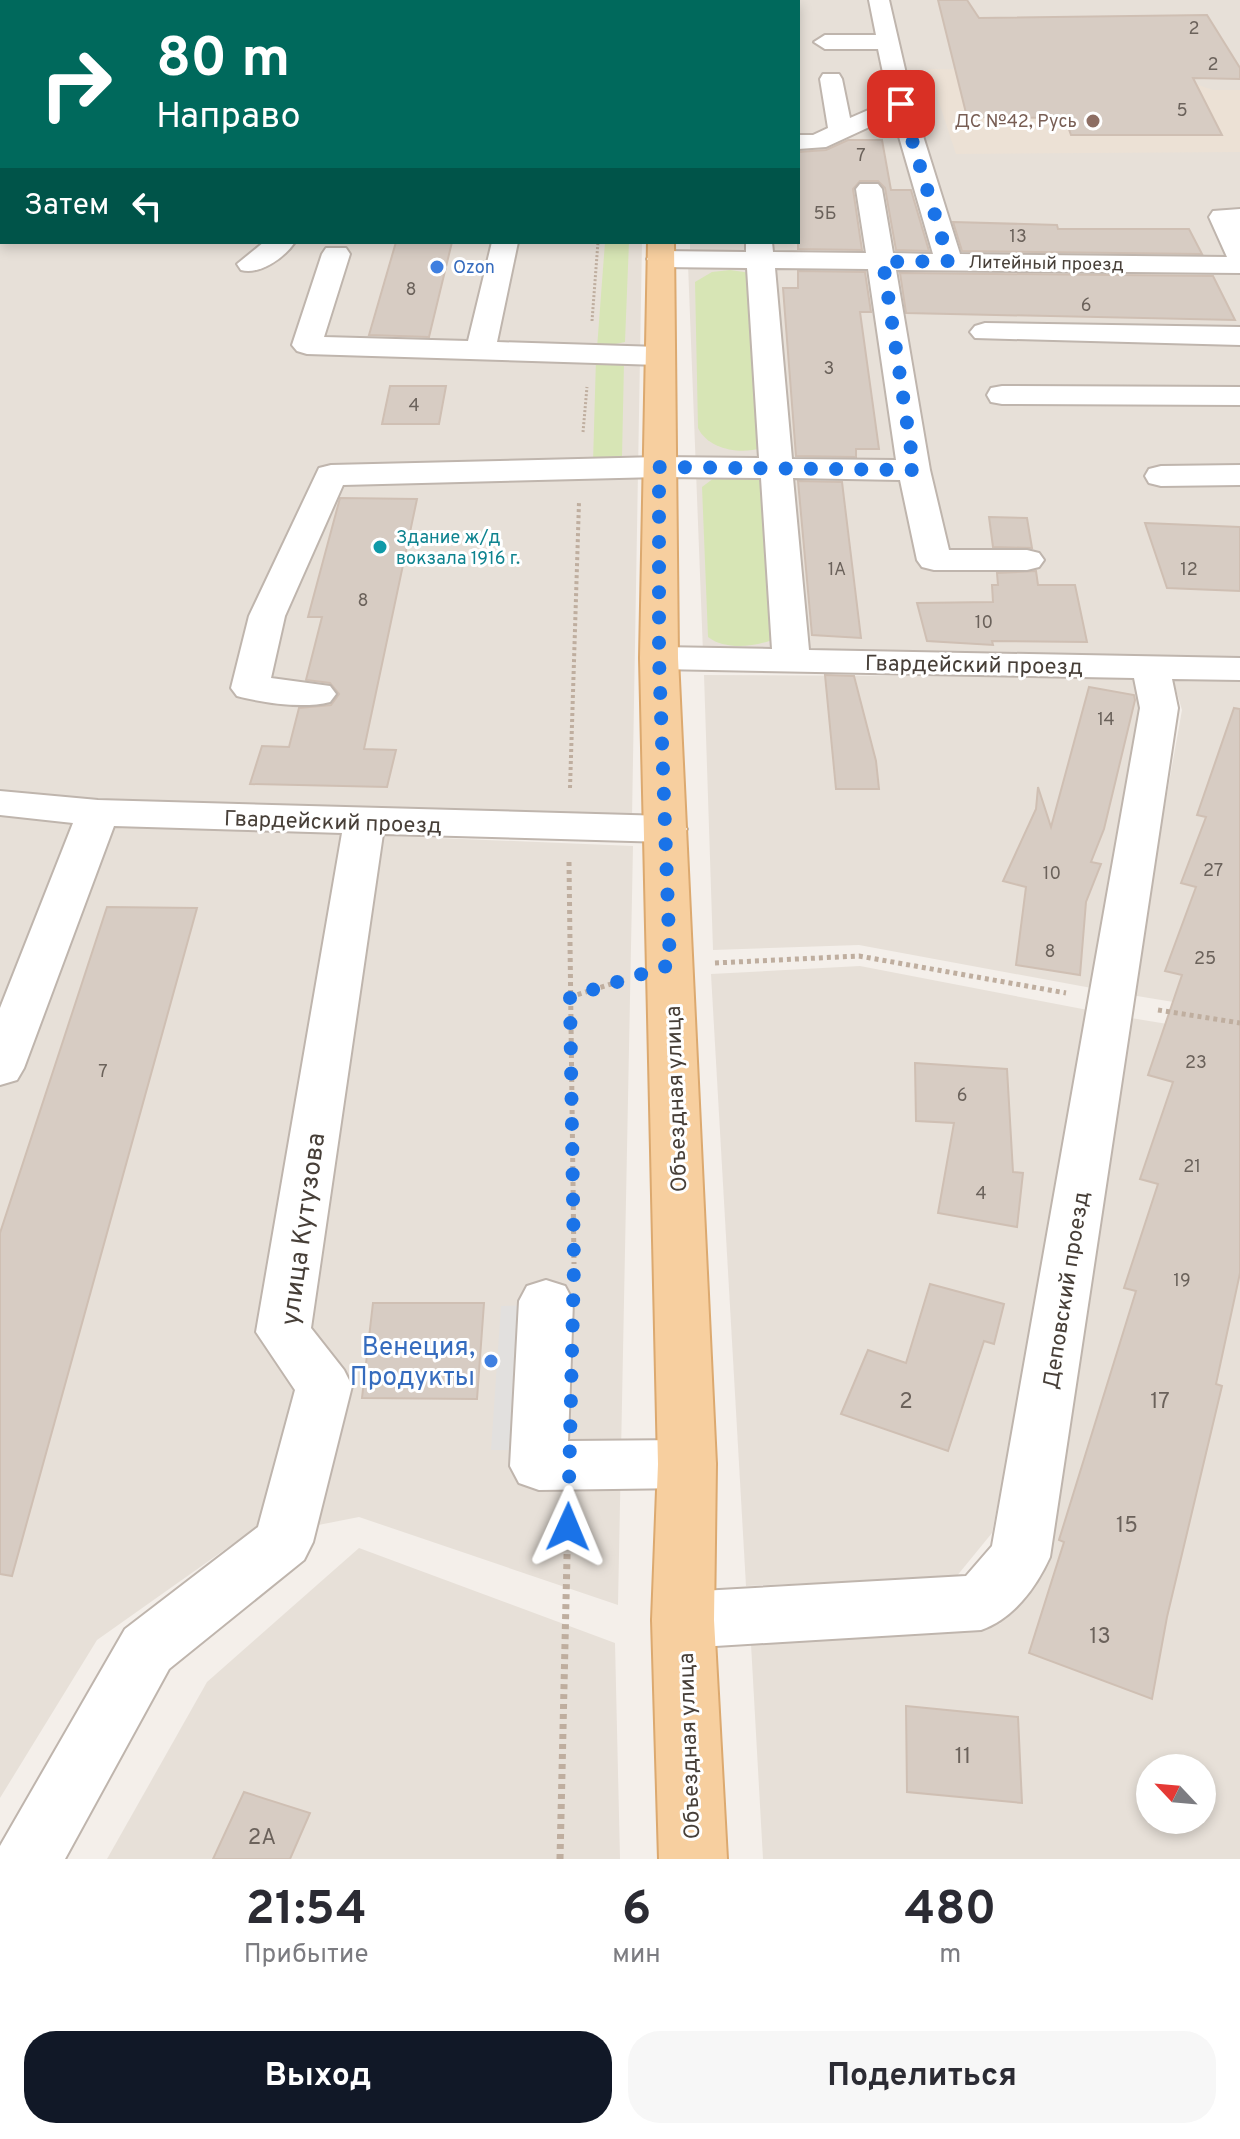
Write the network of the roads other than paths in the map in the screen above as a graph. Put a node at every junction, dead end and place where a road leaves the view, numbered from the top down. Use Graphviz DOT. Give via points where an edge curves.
graph roads {
  1 [pos="879,0"];
  2 [pos="825,42"];
  3 [pos="888,42"];
  4 [pos="831,79"];
  5 [pos="901,104"];
  6 [pos="841,132"];
  7 [pos="800,142"];
  8 [pos="869,189"];
  9 [pos="1240,217"];
  10 [pos="821,242"];
  11 [pos="279,244"];
  12 [pos="505,244"];
  13 [pos="661,251"];
  14 [pos="759,251"];
  15 [pos="881,252"];
  16 [pos="336,254"];
  17 [pos="1240,255"];
  18 [pos="949,261"];
  19 [pos="251,264"];
  20 [pos="1240,265"];
  21 [pos="985,332"];
  22 [pos="1240,336"];
  23 [pos="481,348"];
  24 [pos="659,356"];
  25 [pos="1002,395"];
  26 [pos="1240,396"];
  27 [pos="659,467"];
  28 [pos="776,469"];
  29 [pos="914,470"];
  30 [pos="1240,475"];
  31 [pos="1161,476"];
  32 [pos="1027,560"];
  33 [pos="659,658"];
  34 [pos="791,660"];
  35 [pos="1151,668"];
  36 [pos="1240,669"];
  37 [pos="317,694"];
  38 [pos="0,803"];
  39 [pos="98,813"];
  40 [pos="364,823"];
  41 [pos="666,829"];
  42 [pos="0,1068"];
  43 [pos="560,1290"];
  44 [pos="687,1464"];
  45 [pos="683,1620"];
  46 [pos="28,1859"];
  47 [pos="693,1859"];
  1 -- 3 [label="street"];
  2 -- 3 [label="street"];
  3 -- 5 [label="street"];
  4 -- 6 [label="street"];
  5 -- 6 [label="street"];
  5 -- 18 [label="street"];
  6 -- 7 [label="street" via="817,142"];
  8 -- 15 [label="street"];
  9 -- 17 [label="street" via="1222,217"];
  10 -- 15 [label="street"];
  11 -- 19 [label="street"];
  12 -- 23 [label="street"];
  13 -- 14 [label="street, Литейный проезд"];
  13 -- 24 [label="main road, Объездная улица"];
  14 -- 15 [label="street, Литейный проезд"];
  14 -- 28 [label="street"];
  15 -- 18 [label="street, Литейный проезд"];
  15 -- 29 [label="street"];
  16 -- 23 [label="street" via="307,345"];
  18 -- 20 [label="street, Литейный проезд"];
  21 -- 22 [label="street"];
  23 -- 24 [label="street"];
  24 -- 27 [label="main road, Объездная улица"];
  25 -- 26 [label="street"];
  27 -- 28 [label="street"];
  27 -- 33 [label="main road, Объездная улица"];
  27 -- 37 [label="street" via="331,475 267,616 250,688"];
  28 -- 29 [label="street"];
  28 -- 34 [label="street"];
  29 -- 32 [label="street" via="934,560"];
  30 -- 31 [label="street"];
  33 -- 34 [label="street, Гвардейский проезд"];
  33 -- 41 [label="main road, Объездная улица"];
  34 -- 35 [label="street, Гвардейский проезд"];
  35 -- 36 [label="street, Гвардейский проезд"];
  35 -- 45 [label="street, Деповский проезд" via="1159,708 1020,1557 981,1603"];
  38 -- 39 [label="street, Гвардейский проезд"];
  39 -- 40 [label="street, Гвардейский проезд"];
  39 -- 42 [label="street"];
  40 -- 41 [label="street, Гвардейский проезд"];
  40 -- 46 [label="street, улица Кутузова" via="283,1332 324,1386 283,1542 147,1649"];
  41 -- 44 [label="main road, Объездная улица"];
  43 -- 44 [label="street" via="539,1466"];
  44 -- 45 [label="main road, Объездная улица"];
  45 -- 47 [label="main road, Объездная улица"];
}
